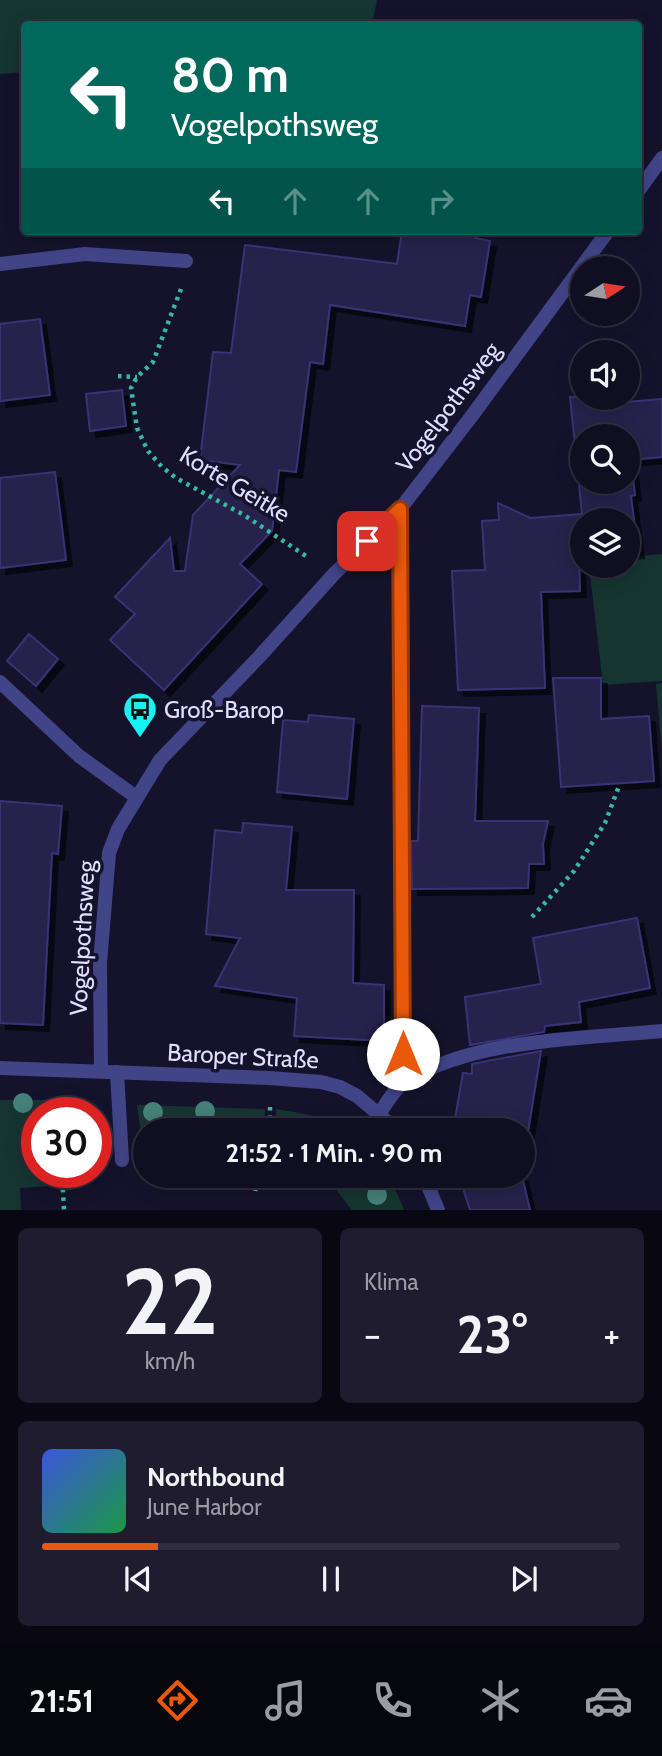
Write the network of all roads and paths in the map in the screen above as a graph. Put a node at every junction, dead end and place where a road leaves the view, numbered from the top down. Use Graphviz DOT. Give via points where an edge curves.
graph roads {
  1 [pos="662,158"];
  2 [pos="642,186"];
  3 [pos="605,235"];
  4 [pos="186,261"];
  5 [pos="0,264"];
  6 [pos="118,376"];
  7 [pos="137,377"];
  8 [pos="400,509"];
  9 [pos="334,574"];
  10 [pos="0,682"];
  11 [pos="619,786"];
  12 [pos="136,797"];
  13 [pos="532,917"];
  14 [pos="662,1031"];
  15 [pos="0,1068"];
  16 [pos="101,1071"];
  17 [pos="117,1072"];
  18 [pos="403,1082"];
  19 [pos="379,1114"];
  20 [pos="384,1118"];
  21 [pos="122,1160"];
  22 [pos="63,1188"];
  23 [pos="256,1188"];
  24 [pos="429,1188"];
  25 [pos="255,1191"];
  26 [pos="64,1210"];
  27 [pos="438,1210"];
  1 -- 2 [label="street"];
  3 -- 8 [label="street, Vogelpothsweg"];
  4 -- 5 [label="street" via="85,254"];
  4 -- 7 [label="path" via="180,292 153,362"];
  6 -- 7 [label="path"];
  7 -- 9 [label="path, Korte Geitke" via="131,388 137,428 162,467"];
  8 -- 9 [label="street, Vogelpothsweg"];
  8 -- 18 [label="street"];
  9 -- 12 [label="street, Vogelpothsweg" via="160,760"];
  10 -- 12 [label="street" via="79,755"];
  11 -- 13 [label="path" via="605,822 574,870"];
  12 -- 16 [label="street, Vogelpothsweg" via="109,853 100,963"];
  14 -- 18 [label="street" via="493,1049 452,1060"];
  15 -- 16 [label="street, Baroper Straße"];
  16 -- 17 [label="street, Baroper Straße"];
  17 -- 19 [label="street, Baroper Straße" via="321,1082 348,1091"];
  17 -- 21 [label="street"];
  18 -- 19 [label="street"];
  19 -- 20 [label="street, Baroper Straße"];
  22 -- 26 [label="path"];
  23 -- 25 [label="path"];
  24 -- 27 [label="street"];
}
